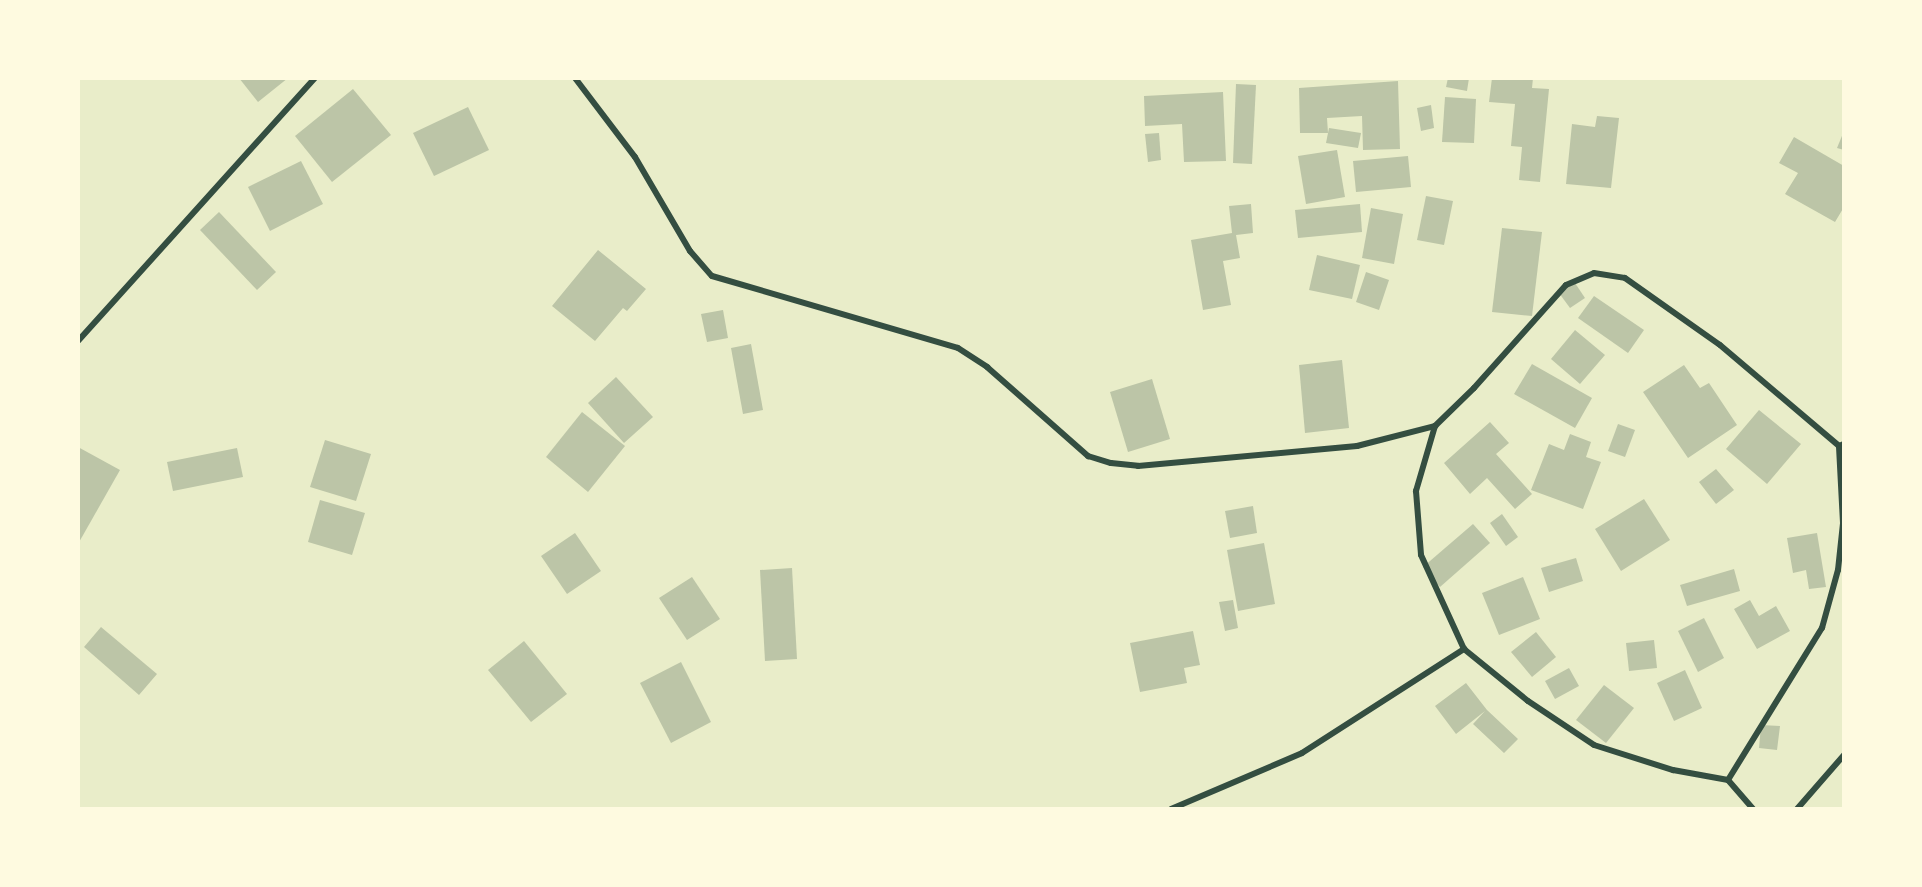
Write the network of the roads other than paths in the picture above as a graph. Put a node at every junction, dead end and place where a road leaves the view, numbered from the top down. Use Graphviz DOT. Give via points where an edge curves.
graph roads {
  1 [pos="315,78"];
  2 [pos="575,78"];
  3 [pos="78,341"];
  4 [pos="1435,426"];
  5 [pos="1841,445"];
  6 [pos="1464,649"];
  7 [pos="1844,755"];
  8 [pos="1728,780"];
  9 [pos="1171,809"];
  10 [pos="1753,809"];
  11 [pos="1797,809"];
  1 -- 3 [label="street"];
  2 -- 4 [label="street" via="635,157 690,251 712,276 958,348 987,367 1088,456 1138,466 1357,446"];
  4 -- 5 [label="street" via="1566,285 1594,273 1625,278 1720,345"];
  4 -- 6 [label="street" via="1416,491 1421,555"];
  5 -- 8 [label="street" via="1843,523 1838,570 1822,628"];
  6 -- 8 [label="street" via="1528,701 1593,745 1673,770"];
  6 -- 9 [label="street" via="1302,753"];
  7 -- 11 [label="street"];
  8 -- 10 [label="street"];
}
